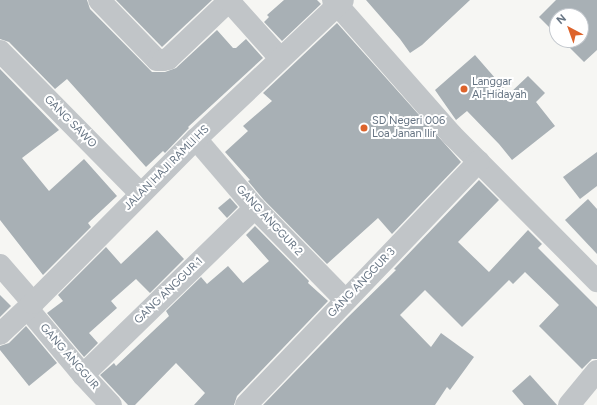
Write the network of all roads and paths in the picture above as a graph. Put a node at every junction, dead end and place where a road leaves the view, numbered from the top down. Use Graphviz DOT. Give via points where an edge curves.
graph roads {
  1 [pos="99,0"];
  2 [pos="229,1"];
  3 [pos="338,2"];
  4 [pos="0,51"];
  5 [pos="280,58"];
  6 [pos="196,139"];
  7 [pos="479,161"];
  8 [pos="140,193"];
  9 [pos="256,208"];
  10 [pos="0,266"];
  11 [pos="597,281"];
  12 [pos="345,300"];
  13 [pos="30,306"];
  14 [pos="0,334"];
  15 [pos="597,370"];
  16 [pos="82,375"];
  17 [pos="579,401"];
  18 [pos="111,405"];
  19 [pos="246,405"];
  1 -- 2 [label="street" via="157,60 168,59"];
  2 -- 5 [label="street"];
  3 -- 5 [label="street, JALAN HAJI RAMLI HS"];
  3 -- 7 [label="street" via="452,135"];
  4 -- 8 [label="street, GANG SAWO"];
  5 -- 6 [label="street, JALAN HAJI RAMLI HS"];
  6 -- 8 [label="street, JALAN HAJI RAMLI HS"];
  6 -- 9 [label="street, GANG ANGGUR 2"];
  7 -- 11 [label="street"];
  7 -- 12 [label="street, GANG ANGGUR 3"];
  8 -- 13 [label="street, JALAN HAJI RAMLI HS"];
  9 -- 12 [label="street, GANG ANGGUR 2"];
  9 -- 16 [label="street, GANG ANGGUR 1"];
  10 -- 13 [label="street, GANG ANGGUR"];
  12 -- 19 [label="street, GANG ANGGUR 3"];
  13 -- 14 [label="street, JALAN HAJI RAMLI HS"];
  13 -- 16 [label="street, GANG ANGGUR"];
  15 -- 17 [label="street"];
  16 -- 18 [label="street, GANG ANGGUR"];
}
